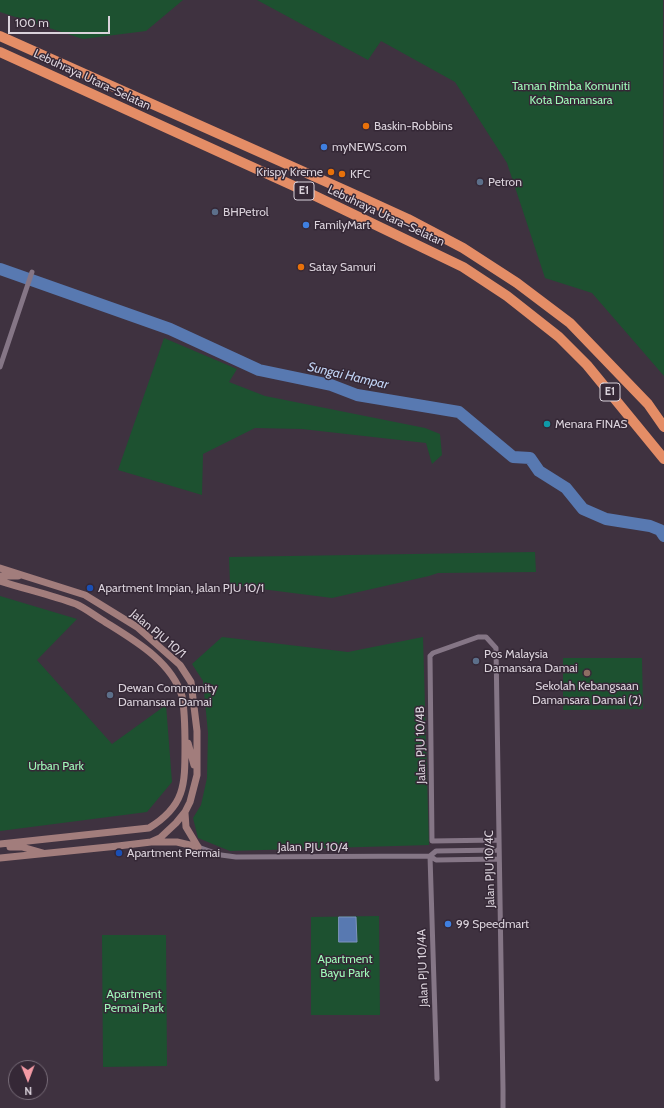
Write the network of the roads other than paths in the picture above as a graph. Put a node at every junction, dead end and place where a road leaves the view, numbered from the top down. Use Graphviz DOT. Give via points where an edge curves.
graph roads {
  1 [pos="0,36"];
  2 [pos="0,52"];
  3 [pos="32,272"];
  4 [pos="0,367"];
  5 [pos="664,427"];
  6 [pos="664,459"];
  7 [pos="0,568"];
  8 [pos="24,575"];
  9 [pos="0,576"];
  10 [pos="0,581"];
  11 [pos="496,648"];
  12 [pos="185,731"];
  13 [pos="196,775"];
  14 [pos="185,812"];
  15 [pos="499,840"];
  16 [pos="151,842"];
  17 [pos="0,844"];
  18 [pos="198,847"];
  19 [pos="0,848"];
  20 [pos="499,850"];
  21 [pos="44,854"];
  22 [pos="430,856"];
  23 [pos="0,858"];
  24 [pos="500,859"];
  25 [pos="437,1079"];
  26 [pos="503,1108"];
  1 -- 5 [label="highway, Lebuhraya Utara–Selatan / E1" via="362,198 463,248 517,283 570,323 648,404"];
  2 -- 6 [label="highway, Lebuhraya Utara–Selatan / E1" via="307,192 463,267 507,296 559,337 587,365"];
  3 -- 4 [label="street"];
  7 -- 8 [label="street, Jalan PJU 10/1"];
  8 -- 9 [label="street"];
  8 -- 13 [label="street, Jalan PJU 10/1" via="85,595 137,627 180,665 191,682 194,694"];
  10 -- 12 [label="street, Jalan PJU 10/1" via="77,605 155,657 180,687"];
  11 -- 15 [label="street, Jalan PJU 10/4C"];
  11 -- 15 [label="street, Jalan PJU 10/4B" via="486,637 478,637 430,656 432,841"];
  12 -- 13 [label="street"];
  12 -- 17 [label="street, Jalan PJU 10/1" via="183,789 167,816 154,825 139,830"];
  13 -- 14 [label="street, Jalan PJU 10/1"];
  14 -- 16 [label="street, Jalan PJU 10/1" via="169,831"];
  14 -- 18 [label="street" via="186,827"];
  15 -- 20 [label="street, Jalan PJU 10/4C"];
  16 -- 18 [label="street" via="177,842"];
  16 -- 21 [label="street, Jalan PJU 10/1"];
  18 -- 22 [label="street, Jalan PJU 10/4" via="236,857"];
  19 -- 21 [label="street" via="22,847"];
  20 -- 22 [label="street, Jalan PJU 10/4" via="436,851"];
  20 -- 24 [label="street, Jalan PJU 10/4C"];
  21 -- 23 [label="street, Jalan PJU 10/1"];
  22 -- 24 [label="street, Jalan PJU 10/4" via="436,860"];
  22 -- 25 [label="street, Jalan PJU 10/4A"];
  24 -- 26 [label="street, Jalan PJU 10/4C"];
}
